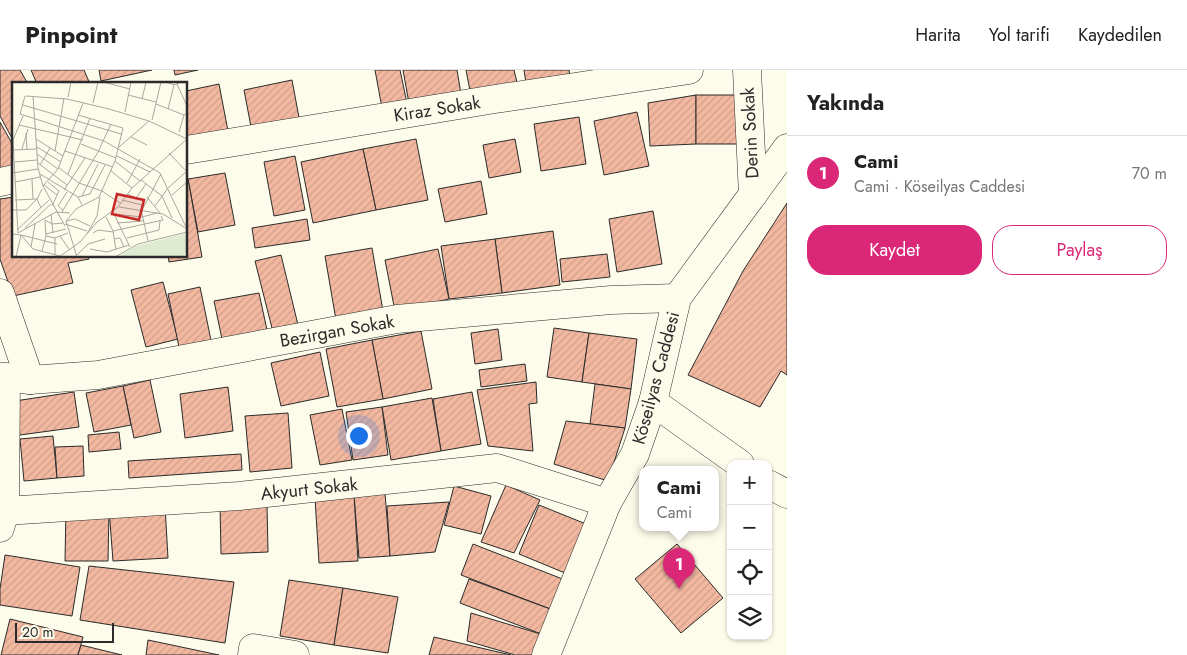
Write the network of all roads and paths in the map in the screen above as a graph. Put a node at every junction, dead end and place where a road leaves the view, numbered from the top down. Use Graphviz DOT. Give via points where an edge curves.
graph roads {
  1 [pos="689,70"];
  2 [pos="747,70"];
  3 [pos="787,148"];
  4 [pos="188,150"];
  5 [pos="753,195"];
  6 [pos="0,293"];
  7 [pos="677,298"];
  8 [pos="12,378"];
  9 [pos="652,402"];
  10 [pos="734,460"];
  11 [pos="772,486"];
  12 [pos="787,494"];
  13 [pos="607,503"];
  14 [pos="3,520"];
  15 [pos="252,655"];
  16 [pos="295,655"];
  17 [pos="546,655"];
  1 -- 4 [label="street, Kiraz Sokak"];
  2 -- 5 [label="street, Derin Sokak"];
  3 -- 5 [label="street, Köseilyas Caddesi"];
  5 -- 7 [label="street, Köseilyas Caddesi"];
  6 -- 8 [label="street"];
  7 -- 8 [label="street, Bezirgan Sokak" via="611,300 397,319 98,376"];
  7 -- 9 [label="street, Köseilyas Caddesi"];
  8 -- 14 [label="street"];
  9 -- 10 [label="street"];
  9 -- 13 [label="street, Köseilyas Caddesi" via="634,454"];
  11 -- 12 [label="street"];
  13 -- 14 [label="street, Akyurt Sokak" via="497,468"];
  13 -- 17 [label="street, Köseilyas Caddesi"];
  15 -- 16 [label="street" via="253,648"];
}
